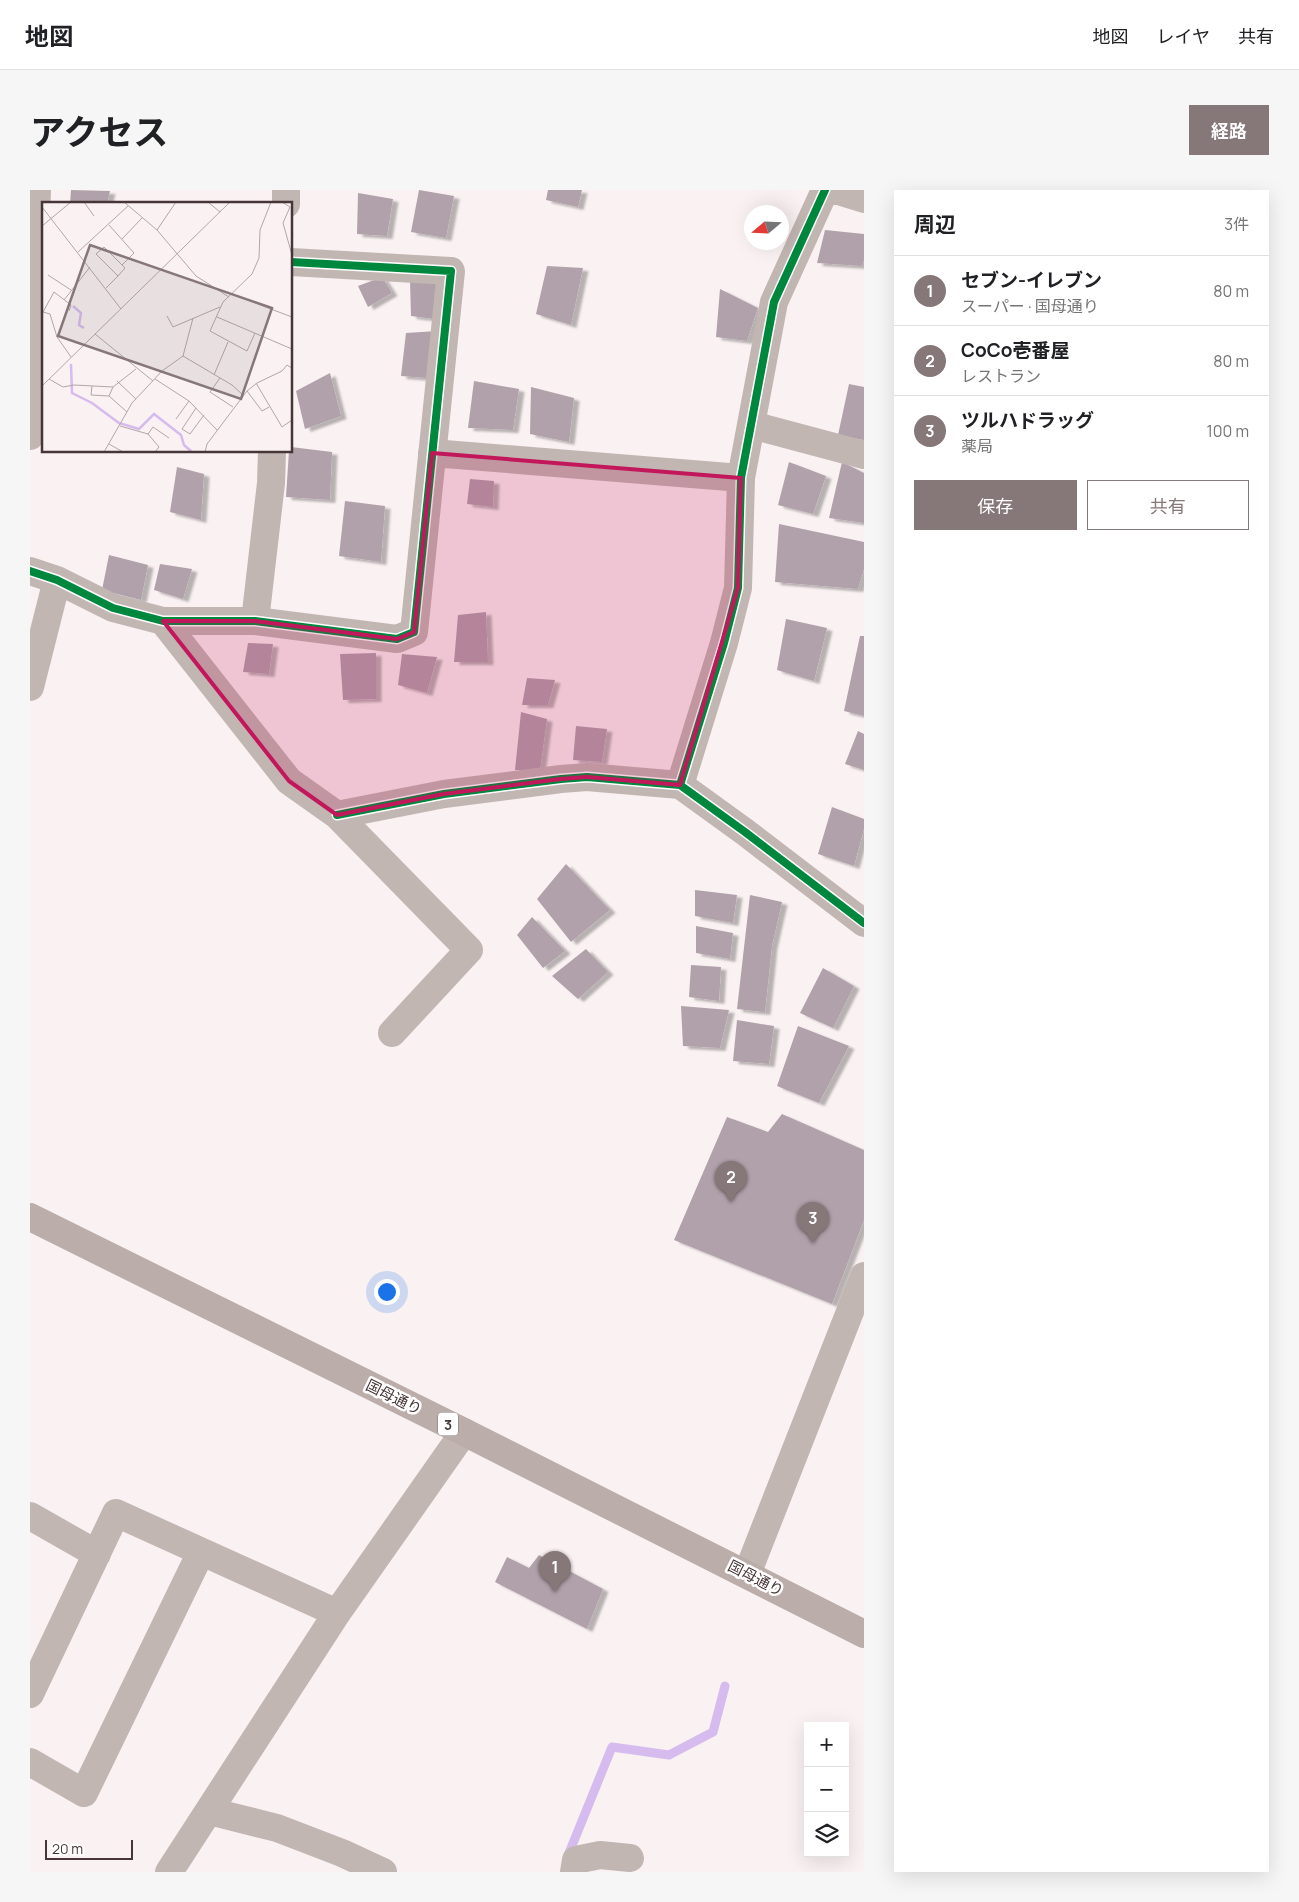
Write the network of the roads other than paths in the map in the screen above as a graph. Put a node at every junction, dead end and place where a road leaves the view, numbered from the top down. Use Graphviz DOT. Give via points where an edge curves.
graph roads {
  1 [pos="37,190"];
  2 [pos="825,190"];
  3 [pos="834,190"];
  4 [pos="864,200"];
  5 [pos="292,262"];
  6 [pos="752,425"];
  7 [pos="30,436"];
  8 [pos="272,452"];
  9 [pos="432,453"];
  10 [pos="864,456"];
  11 [pos="741,478"];
  12 [pos="30,571"];
  13 [pos="57,580"];
  14 [pos="162,621"];
  15 [pos="255,621"];
  16 [pos="30,687"];
  17 [pos="680,785"];
  18 [pos="337,816"];
  19 [pos="864,923"];
  20 [pos="392,1033"];
  21 [pos="30,1216"];
  22 [pos="864,1276"];
  23 [pos="464,1432"];
  24 [pos="30,1516"];
  25 [pos="201,1552"];
  26 [pos="96,1554"];
  27 [pos="747,1574"];
  28 [pos="337,1613"];
  29 [pos="864,1634"];
  30 [pos="30,1694"];
  31 [pos="30,1762"];
  32 [pos="209,1811"];
  33 [pos="630,1858"];
  34 [pos="169,1872"];
  35 [pos="383,1872"];
  36 [pos="574,1872"];
  1 -- 7 [label="street"];
  2 -- 6 [label="street" via="774,302"];
  3 -- 4 [label="street"];
  5 -- 9 [label="street" via="451,271"];
  6 -- 10 [label="street"];
  6 -- 11 [label="street"];
  8 -- 15 [label="street"];
  9 -- 11 [label="street"];
  9 -- 15 [label="street" via="414,632 397,639"];
  11 -- 17 [label="street" via="738,588"];
  12 -- 13 [label="street"];
  13 -- 14 [label="street" via="113,608"];
  13 -- 16 [label="street"];
  14 -- 15 [label="street"];
  14 -- 18 [label="street" via="290,781"];
  17 -- 18 [label="street" via="587,777 561,778 444,794"];
  17 -- 19 [label="street"];
  18 -- 20 [label="street" via="469,950"];
  21 -- 23 [label="main road, 国母通り / 3"];
  22 -- 27 [label="street"];
  23 -- 27 [label="main road, 国母通り / 3"];
  23 -- 28 [label="street"];
  24 -- 26 [label="street"];
  25 -- 26 [label="street" via="116,1513"];
  25 -- 28 [label="street"];
  25 -- 31 [label="street" via="84,1793"];
  26 -- 30 [label="street"];
  27 -- 29 [label="main road, 国母通り / 3"];
  28 -- 32 [label="street"];
  32 -- 34 [label="street"];
  32 -- 35 [label="street" via="277,1828"];
  33 -- 36 [label="street" via="600,1855 576,1860"];
}
